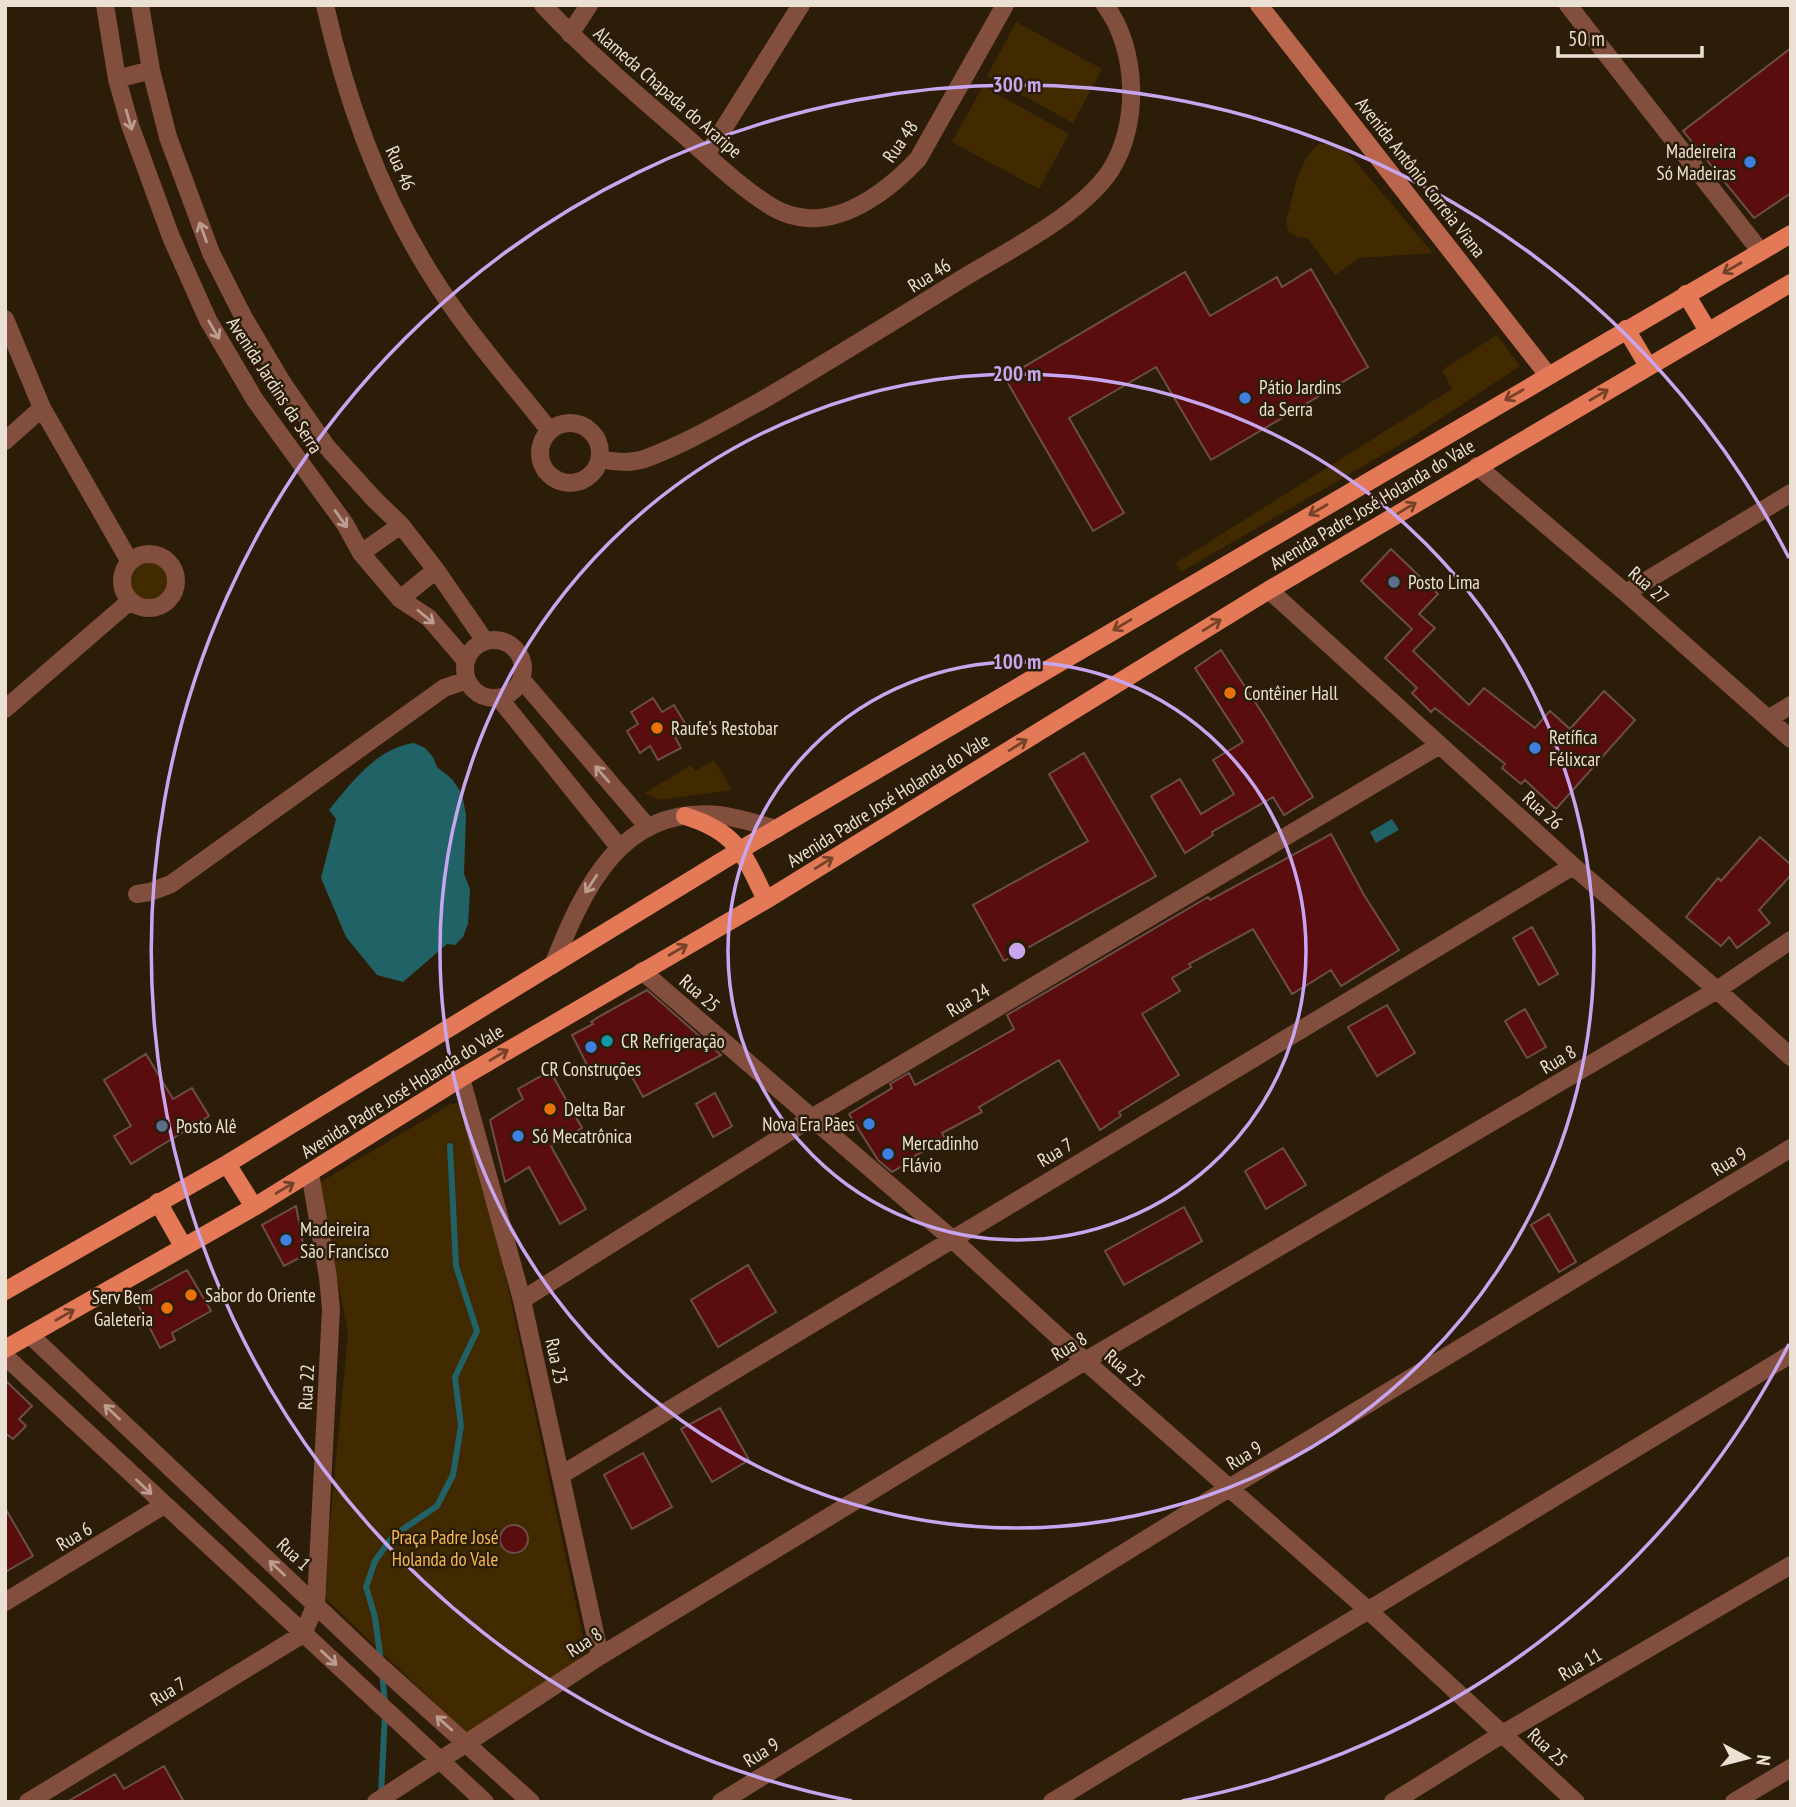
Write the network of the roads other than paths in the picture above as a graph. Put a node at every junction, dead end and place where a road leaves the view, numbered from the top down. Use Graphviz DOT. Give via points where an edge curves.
graph roads {
  1 [pos="105,5"];
  2 [pos="140,5"];
  3 [pos="325,5"];
  4 [pos="543,5"];
  5 [pos="589,5"];
  6 [pos="801,5"];
  7 [pos="1005,5"];
  8 [pos="1105,5"];
  9 [pos="1259,5"];
  10 [pos="1568,5"];
  11 [pos="570,34"];
  12 [pos="151,70"];
  13 [pos="117,79"];
  14 [pos="706,155"];
  15 [pos="771,206"];
  16 [pos="1791,234"];
  17 [pos="1761,252"];
  18 [pos="1791,283"];
  19 [pos="1686,294"];
  20 [pos="5,319"];
  21 [pos="1626,329"];
  22 [pos="1708,331"];
  23 [pos="1648,366"];
  24 [pos="1548,375"];
  25 [pos="43,408"];
  26 [pos="550,430"];
  27 [pos="5,440"];
  28 [pos="600,459"];
  29 [pos="1476,466"];
  30 [pos="1791,493"];
  31 [pos="401,525"];
  32 [pos="361,553"];
  33 [pos="130,562"];
  34 [pos="436,570"];
  35 [pos="1269,590"];
  36 [pos="1626,593"];
  37 [pos="400,599"];
  38 [pos="130,601"];
  39 [pos="485,641"];
  40 [pos="466,660"];
  41 [pos="467,680"];
  42 [pos="522,680"];
  43 [pos="499,698"];
  44 [pos="1791,705"];
  45 [pos="5,709"];
  46 [pos="1768,719"];
  47 [pos="1791,739"];
  48 [pos="1440,745"];
  49 [pos="685,816"];
  50 [pos="647,826"];
  51 [pos="778,829"];
  52 [pos="619,847"];
  53 [pos="740,850"];
  54 [pos="1573,866"];
  55 [pos="138,894"];
  56 [pos="766,900"];
  57 [pos="1791,940"];
  58 [pos="553,965"];
  59 [pos="642,971"];
  60 [pos="1717,990"];
  61 [pos="1791,1057"];
  62 [pos="461,1078"];
  63 [pos="813,1117"];
  64 [pos="1791,1148"];
  65 [pos="227,1164"];
  66 [pos="310,1173"];
  67 [pos="158,1202"];
  68 [pos="254,1207"];
  69 [pos="952,1239"];
  70 [pos="183,1246"];
  71 [pos="5,1291"];
  72 [pos="522,1300"];
  73 [pos="30,1335"];
  74 [pos="5,1349"];
  75 [pos="1791,1353"];
  76 [pos="5,1356"];
  77 [pos="1085,1361"];
  78 [pos="561,1475"];
  79 [pos="1229,1488"];
  80 [pos="164,1505"];
  81 [pos="1791,1565"];
  82 [pos="5,1602"];
  83 [pos="316,1604"];
  84 [pos="1369,1611"];
  85 [pos="303,1634"];
  86 [pos="600,1656"];
  87 [pos="1504,1734"];
  88 [pos="467,1744"];
  89 [pos="439,1761"];
  90 [pos="1791,1768"];
  91 [pos="28,1802"];
  92 [pos="376,1802"];
  93 [pos="485,1802"];
  94 [pos="531,1802"];
  95 [pos="721,1802"];
  96 [pos="1052,1802"];
  97 [pos="1393,1802"];
  98 [pos="1576,1802"];
  99 [pos="1734,1802"];
  1 -- 13 [label="street, Avenida Jardins da Serra"];
  2 -- 12 [label="street, Avenida Jardins da Serra"];
  3 -- 26 [label="street, Rua 46" via="353,108 407,232 470,331"];
  4 -- 11 [label="street, Alameda Chapada do Araripe"];
  5 -- 11 [label="street"];
  6 -- 14 [label="street"];
  7 -- 15 [label="street, Rua 48" via="918,159 898,181 858,205 821,218 805,218"];
  8 -- 28 [label="street, Rua 46" via="1125,48 1131,94 1122,147 1089,195 1054,222 906,314 699,435 645,459"];
  9 -- 24 [label="street, Avenida Antônio Correia Viana"];
  10 -- 17 [label="street"];
  11 -- 14 [label="street, Alameda Chapada do Araripe"];
  12 -- 13 [label="street"];
  31 -- 12 [label="street, Avenida Jardins da Serra, one-way" via="327,447 244,318 211,253 168,137"];
  13 -- 32 [label="street, Avenida Jardins da Serra, one-way" via="171,237 208,320 255,400"];
  14 -- 15 [label="street, Alameda Chapada do Araripe"];
  16 -- 17 [label="main road, Avenida Padre José Holanda do Vale"];
  17 -- 19 [label="main road, Avenida Padre José Holanda do Vale, one-way"];
  18 -- 22 [label="main road, Avenida Padre José Holanda do Vale"];
  19 -- 21 [label="main road, Avenida Padre José Holanda do Vale"];
  19 -- 22 [label="main road"];
  20 -- 25 [label="street"];
  21 -- 23 [label="main road"];
  21 -- 24 [label="main road, Avenida Padre José Holanda do Vale"];
  22 -- 23 [label="main road, Avenida Padre José Holanda do Vale"];
  29 -- 23 [label="main road, Avenida Padre José Holanda do Vale, one-way"];
  24 -- 51 [label="main road, Avenida Padre José Holanda do Vale, one-way"];
  25 -- 27 [label="street"];
  25 -- 33 [label="street"];
  26 -- 28 [label="street" via="568,423 587,428 599,444"];
  26 -- 28 [label="street" via="540,458 558,481 586,479"];
  35 -- 29 [label="main road, Avenida Padre José Holanda do Vale, one-way"];
  29 -- 36 [label="street, Rua 27"];
  30 -- 36 [label="street"];
  31 -- 32 [label="street"];
  31 -- 34 [label="street, Avenida Jardins da Serra"];
  32 -- 37 [label="street, Avenida Jardins da Serra"];
  33 -- 38 [label="street" via="123,585"];
  33 -- 38 [label="street" via="155,554 169,563 176,578 173,595 161,606 145,608"];
  34 -- 37 [label="street"];
  34 -- 39 [label="street, Avenida Jardins da Serra"];
  35 -- 48 [label="street, Rua 26"];
  56 -- 35 [label="main road, Avenida Padre José Holanda do Vale, one-way"];
  36 -- 46 [label="street, Rua 27"];
  37 -- 40 [label="street, Avenida Jardins da Serra, one-way" via="429,618"];
  38 -- 45 [label="street"];
  39 -- 40 [label="street"];
  39 -- 42 [label="street" via="504,641 518,652"];
  40 -- 41 [label="street"];
  41 -- 43 [label="street" via="480,695"];
  41 -- 55 [label="street" via="444,688 171,884"];
  42 -- 43 [label="street" via="509,695"];
  50 -- 42 [label="street, one-way"];
  43 -- 52 [label="street"];
  44 -- 46 [label="street"];
  46 -- 47 [label="street, Rua 27"];
  48 -- 54 [label="street, Rua 26"];
  48 -- 63 [label="street, Rua 24"];
  49 -- 50 [label="street"];
  49 -- 51 [label="street" via="721,816"];
  49 -- 53 [label="main road" via="718,829"];
  50 -- 52 [label="street"];
  51 -- 53 [label="main road, Avenida Padre José Holanda do Vale"];
  52 -- 58 [label="street, one-way" via="585,892"];
  53 -- 56 [label="main road"];
  53 -- 58 [label="main road, Avenida Padre José Holanda do Vale"];
  54 -- 60 [label="street, Rua 26"];
  54 -- 69 [label="street, Rua 7"];
  59 -- 56 [label="main road, Avenida Padre José Holanda do Vale, one-way"];
  57 -- 60 [label="street, Rua 8"];
  58 -- 65 [label="main road, Avenida Padre José Holanda do Vale"];
  62 -- 59 [label="main road, Avenida Padre José Holanda do Vale, one-way"];
  59 -- 63 [label="street, Rua 25"];
  60 -- 61 [label="street, Rua 26"];
  60 -- 77 [label="street, Rua 8"];
  62 -- 66 [label="main road, Avenida Padre José Holanda do Vale"];
  62 -- 72 [label="street, Rua 23"];
  63 -- 69 [label="street, Rua 25"];
  63 -- 72 [label="street, Rua 24"];
  64 -- 79 [label="street, Rua 9"];
  65 -- 67 [label="main road, Avenida Padre José Holanda do Vale"];
  65 -- 68 [label="main road"];
  68 -- 66 [label="main road, Avenida Padre José Holanda do Vale, one-way"];
  66 -- 83 [label="street, Rua 22" via="331,1309"];
  67 -- 70 [label="main road"];
  67 -- 71 [label="main road, Avenida Padre José Holanda do Vale"];
  68 -- 70 [label="main road, Avenida Padre José Holanda do Vale"];
  69 -- 77 [label="street, Rua 25"];
  69 -- 78 [label="street, Rua 7"];
  73 -- 70 [label="main road, Avenida Padre José Holanda do Vale, one-way"];
  72 -- 78 [label="street, Rua 23"];
  73 -- 74 [label="main road, Avenida Padre José Holanda do Vale"];
  83 -- 73 [label="street, Rua 1, one-way"];
  75 -- 84 [label="street"];
  76 -- 80 [label="street, one-way"];
  77 -- 79 [label="street, Rua 25"];
  77 -- 86 [label="street, Rua 8"];
  78 -- 86 [label="street, Rua 23"];
  79 -- 84 [label="street, Rua 25"];
  79 -- 95 [label="street, Rua 9"];
  80 -- 82 [label="street, Rua 6"];
  80 -- 85 [label="street"];
  81 -- 87 [label="street, Rua 11"];
  83 -- 85 [label="street"];
  88 -- 83 [label="street, Rua 1, one-way"];
  84 -- 87 [label="street, Rua 25"];
  84 -- 96 [label="street"];
  85 -- 89 [label="street, one-way"];
  85 -- 91 [label="street, Rua 7"];
  86 -- 88 [label="street, Rua 8"];
  87 -- 97 [label="street, Rua 11"];
  87 -- 98 [label="street, Rua 25"];
  88 -- 89 [label="street, Rua 8"];
  88 -- 94 [label="street, Rua 1"];
  89 -- 92 [label="street, Rua 8"];
  89 -- 93 [label="street"];
  90 -- 99 [label="street"];
}
